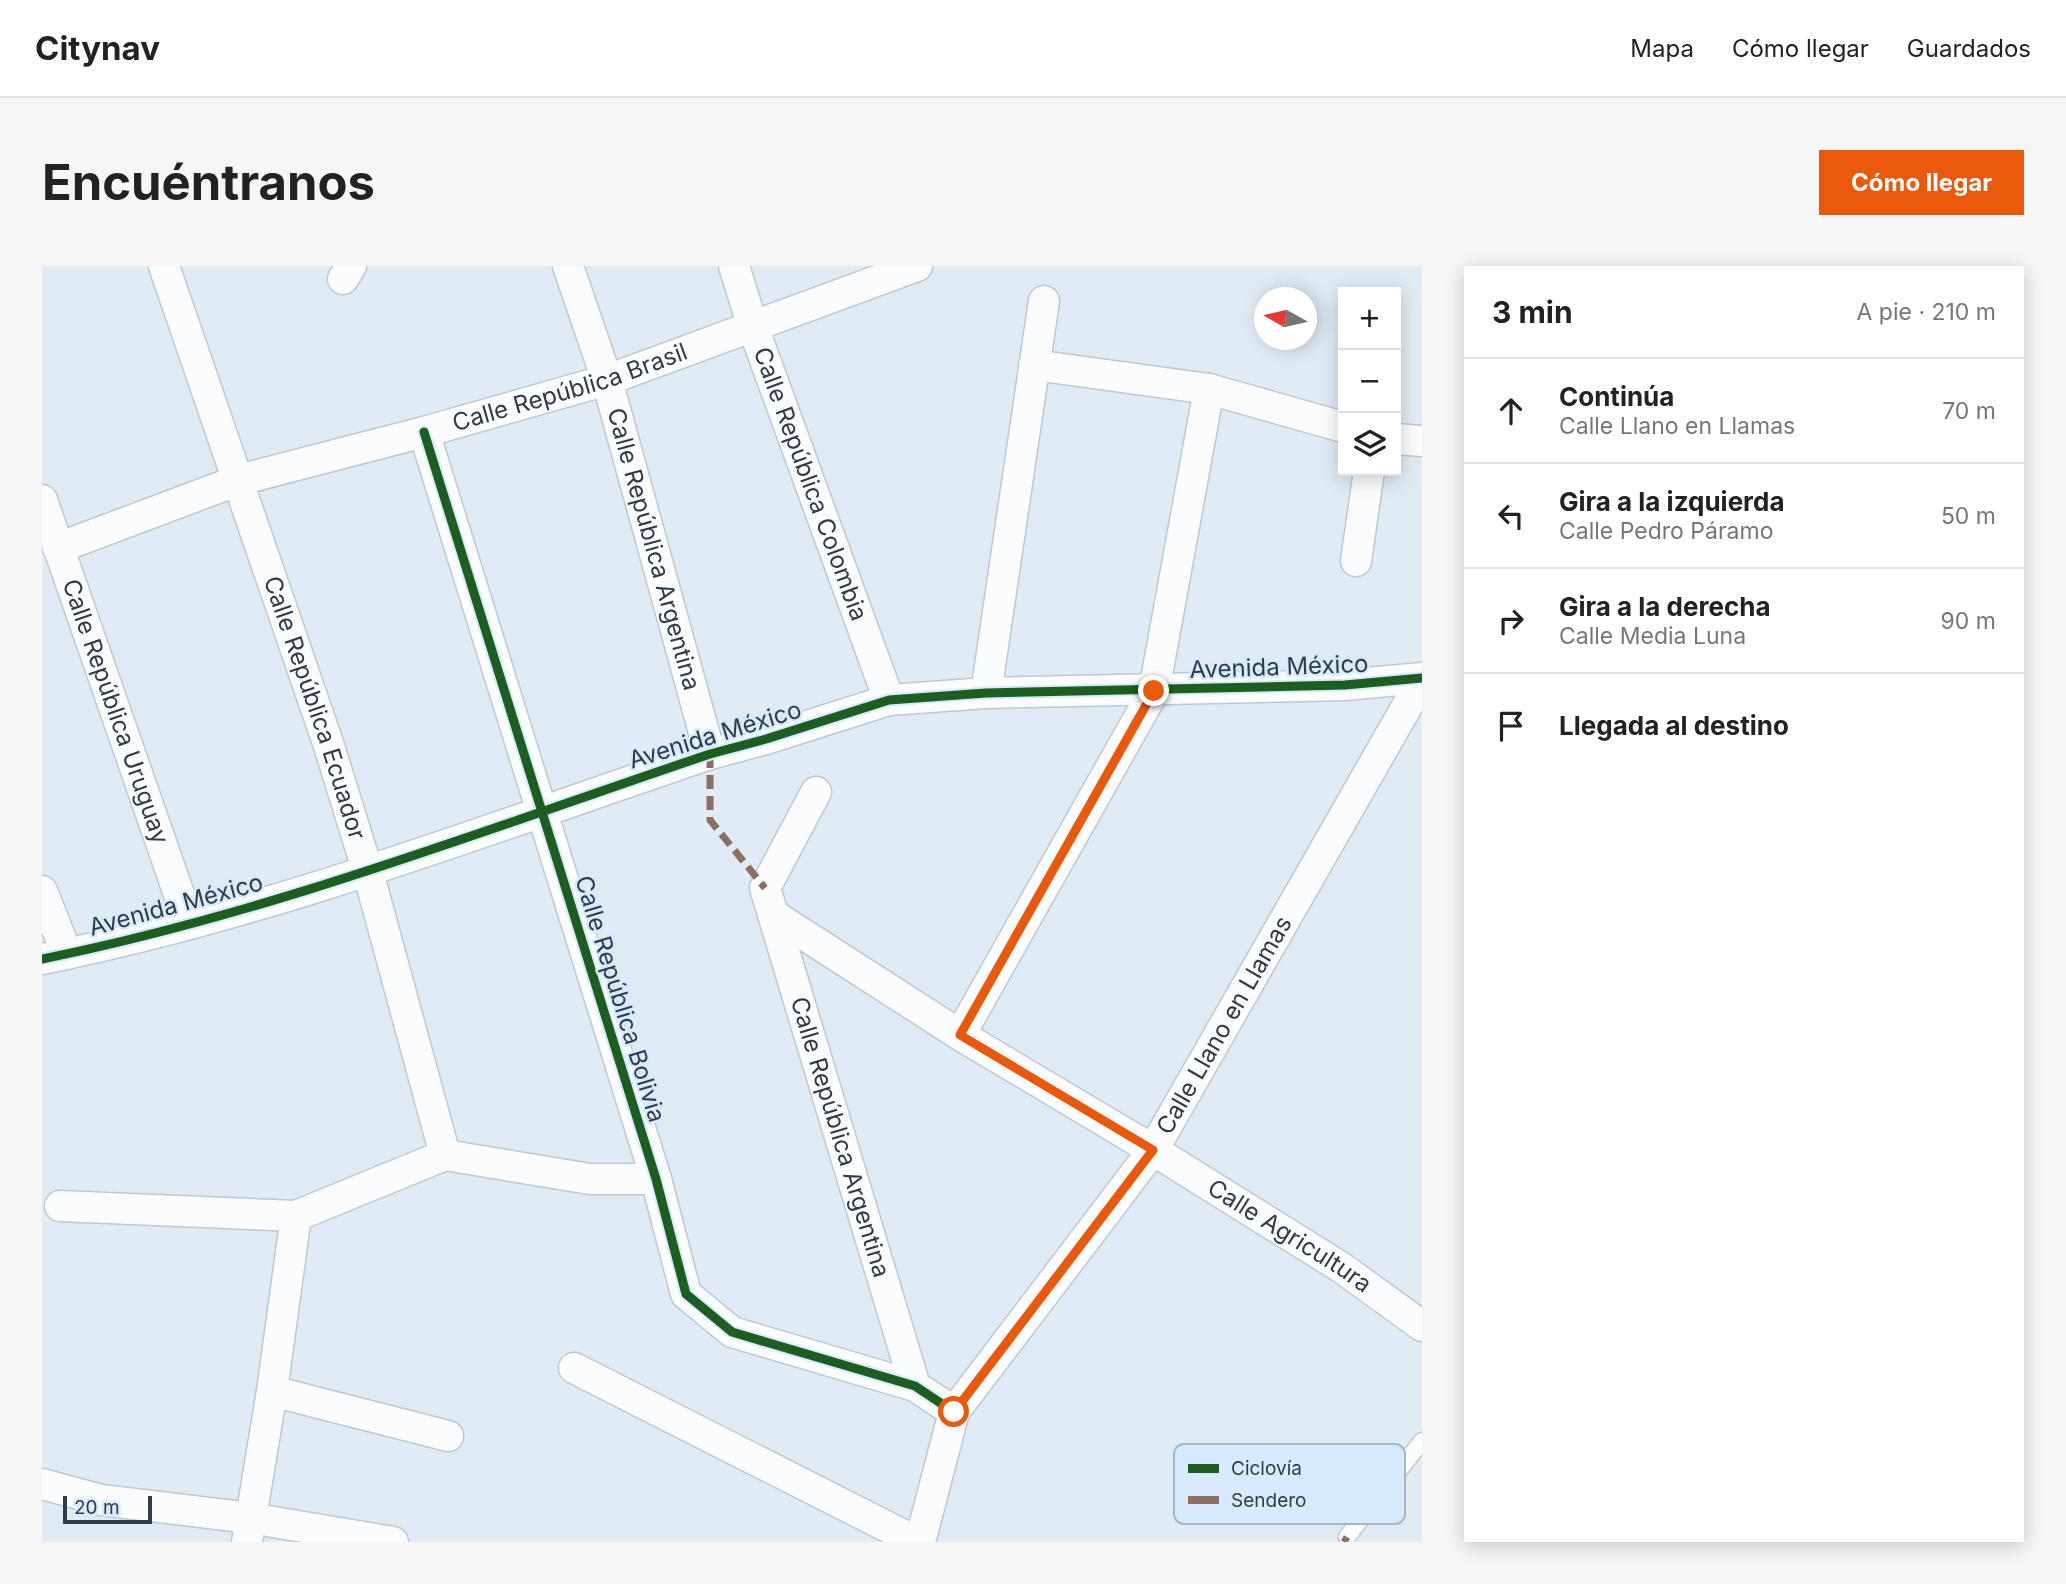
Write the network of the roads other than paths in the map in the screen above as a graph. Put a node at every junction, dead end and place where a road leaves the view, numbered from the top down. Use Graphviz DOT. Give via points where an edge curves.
graph roads {
  1 [pos="164,266"];
  2 [pos="568,266"];
  3 [pos="734,266"];
  4 [pos="917,266"];
  5 [pos="1044,301"];
  6 [pos="753,327"];
  7 [pos="1034,365"];
  8 [pos="607,380"];
  9 [pos="1209,389"];
  10 [pos="1338,427"];
  11 [pos="424,432"];
  12 [pos="1401,439"];
  13 [pos="1422,441"];
  14 [pos="1368,476"];
  15 [pos="239,480"];
  16 [pos="42,500"];
  17 [pos="58,548"];
  18 [pos="1356,561"];
  19 [pos="1422,679"];
  20 [pos="1154,691"];
  21 [pos="986,693"];
  22 [pos="889,700"];
  23 [pos="710,754"];
  24 [pos="816,792"];
  25 [pos="541,811"];
  26 [pos="368,872"];
  27 [pos="42,891"];
  28 [pos="770,902"];
  29 [pos="188,923"];
  30 [pos="52,939"];
  31 [pos="960,1035"];
  32 [pos="1153,1150"];
  33 [pos="445,1155"];
  34 [pos="656,1179"];
  35 [pos="60,1206"];
  36 [pos="296,1216"];
  37 [pos="1422,1326"];
  38 [pos="574,1368"];
  39 [pos="915,1386"];
  40 [pos="271,1391"];
  41 [pos="954,1412"];
  42 [pos="448,1436"];
  43 [pos="1422,1441"];
  44 [pos="1405,1463"];
  45 [pos="42,1484"];
  46 [pos="1357,1524"];
  47 [pos="248,1530"];
  48 [pos="1347,1537"];
  49 [pos="393,1542"];
  50 [pos="919,1542"];
  1 -- 15 [label="street, Calle República Ecuador"];
  2 -- 8 [label="street, Calle República Argentina"];
  3 -- 6 [label="street, Calle República Colombia"];
  4 -- 6 [label="street, Calle República Brasil"];
  5 -- 7 [label="street"];
  6 -- 8 [label="street, Calle República Brasil"];
  6 -- 22 [label="street, Calle República Colombia"];
  7 -- 9 [label="street"];
  7 -- 21 [label="street"];
  8 -- 11 [label="street, Calle República Brasil"];
  8 -- 23 [label="street, Calle República Argentina"];
  9 -- 10 [label="street"];
  9 -- 20 [label="street"];
  11 -- 15 [label="street, Calle República Brasil"];
  11 -- 25 [label="street, Calle República Bolivia"];
  12 -- 13 [label="street"];
  14 -- 18 [label="street"];
  15 -- 17 [label="street, Calle República Brasil"];
  15 -- 26 [label="street, Calle República Ecuador"];
  16 -- 17 [label="street, Calle República Uruguay"];
  17 -- 29 [label="street, Calle República Uruguay"];
  19 -- 20 [label="street, Avenida México"];
  19 -- 32 [label="street, Calle Llano en Llamas"];
  20 -- 21 [label="street, Avenida México"];
  20 -- 31 [label="street"];
  21 -- 22 [label="street, Avenida México"];
  22 -- 23 [label="street, Avenida México"];
  23 -- 25 [label="street, Avenida México"];
  24 -- 28 [label="street"];
  25 -- 26 [label="street, Avenida México"];
  25 -- 34 [label="street, Calle República Bolivia"];
  26 -- 29 [label="street, Avenida México"];
  26 -- 33 [label="street, Calle República Ecuador"];
  27 -- 30 [label="street"];
  28 -- 31 [label="street, Calle Agricultura"];
  28 -- 39 [label="street, Calle República Argentina"];
  29 -- 30 [label="street, Avenida México"];
  31 -- 32 [label="street, Calle Agricultura"];
  32 -- 37 [label="street, Calle Agricultura" via="1342,1268"];
  32 -- 41 [label="street, Calle Llano en Llamas"];
  33 -- 34 [label="street" via="590,1179"];
  33 -- 36 [label="street"];
  34 -- 39 [label="street, Calle República Bolivia" via="686,1294 732,1332"];
  35 -- 36 [label="street"];
  36 -- 40 [label="street"];
  38 -- 50 [label="street"];
  39 -- 41 [label="street, Calle República Bolivia"];
  40 -- 42 [label="street"];
  40 -- 47 [label="street"];
  41 -- 50 [label="street, Calle Llano en Llamas"];
  43 -- 44 [label="lane"];
  45 -- 47 [label="street"];
  46 -- 48 [label="lane"];
  47 -- 49 [label="street"];
}
